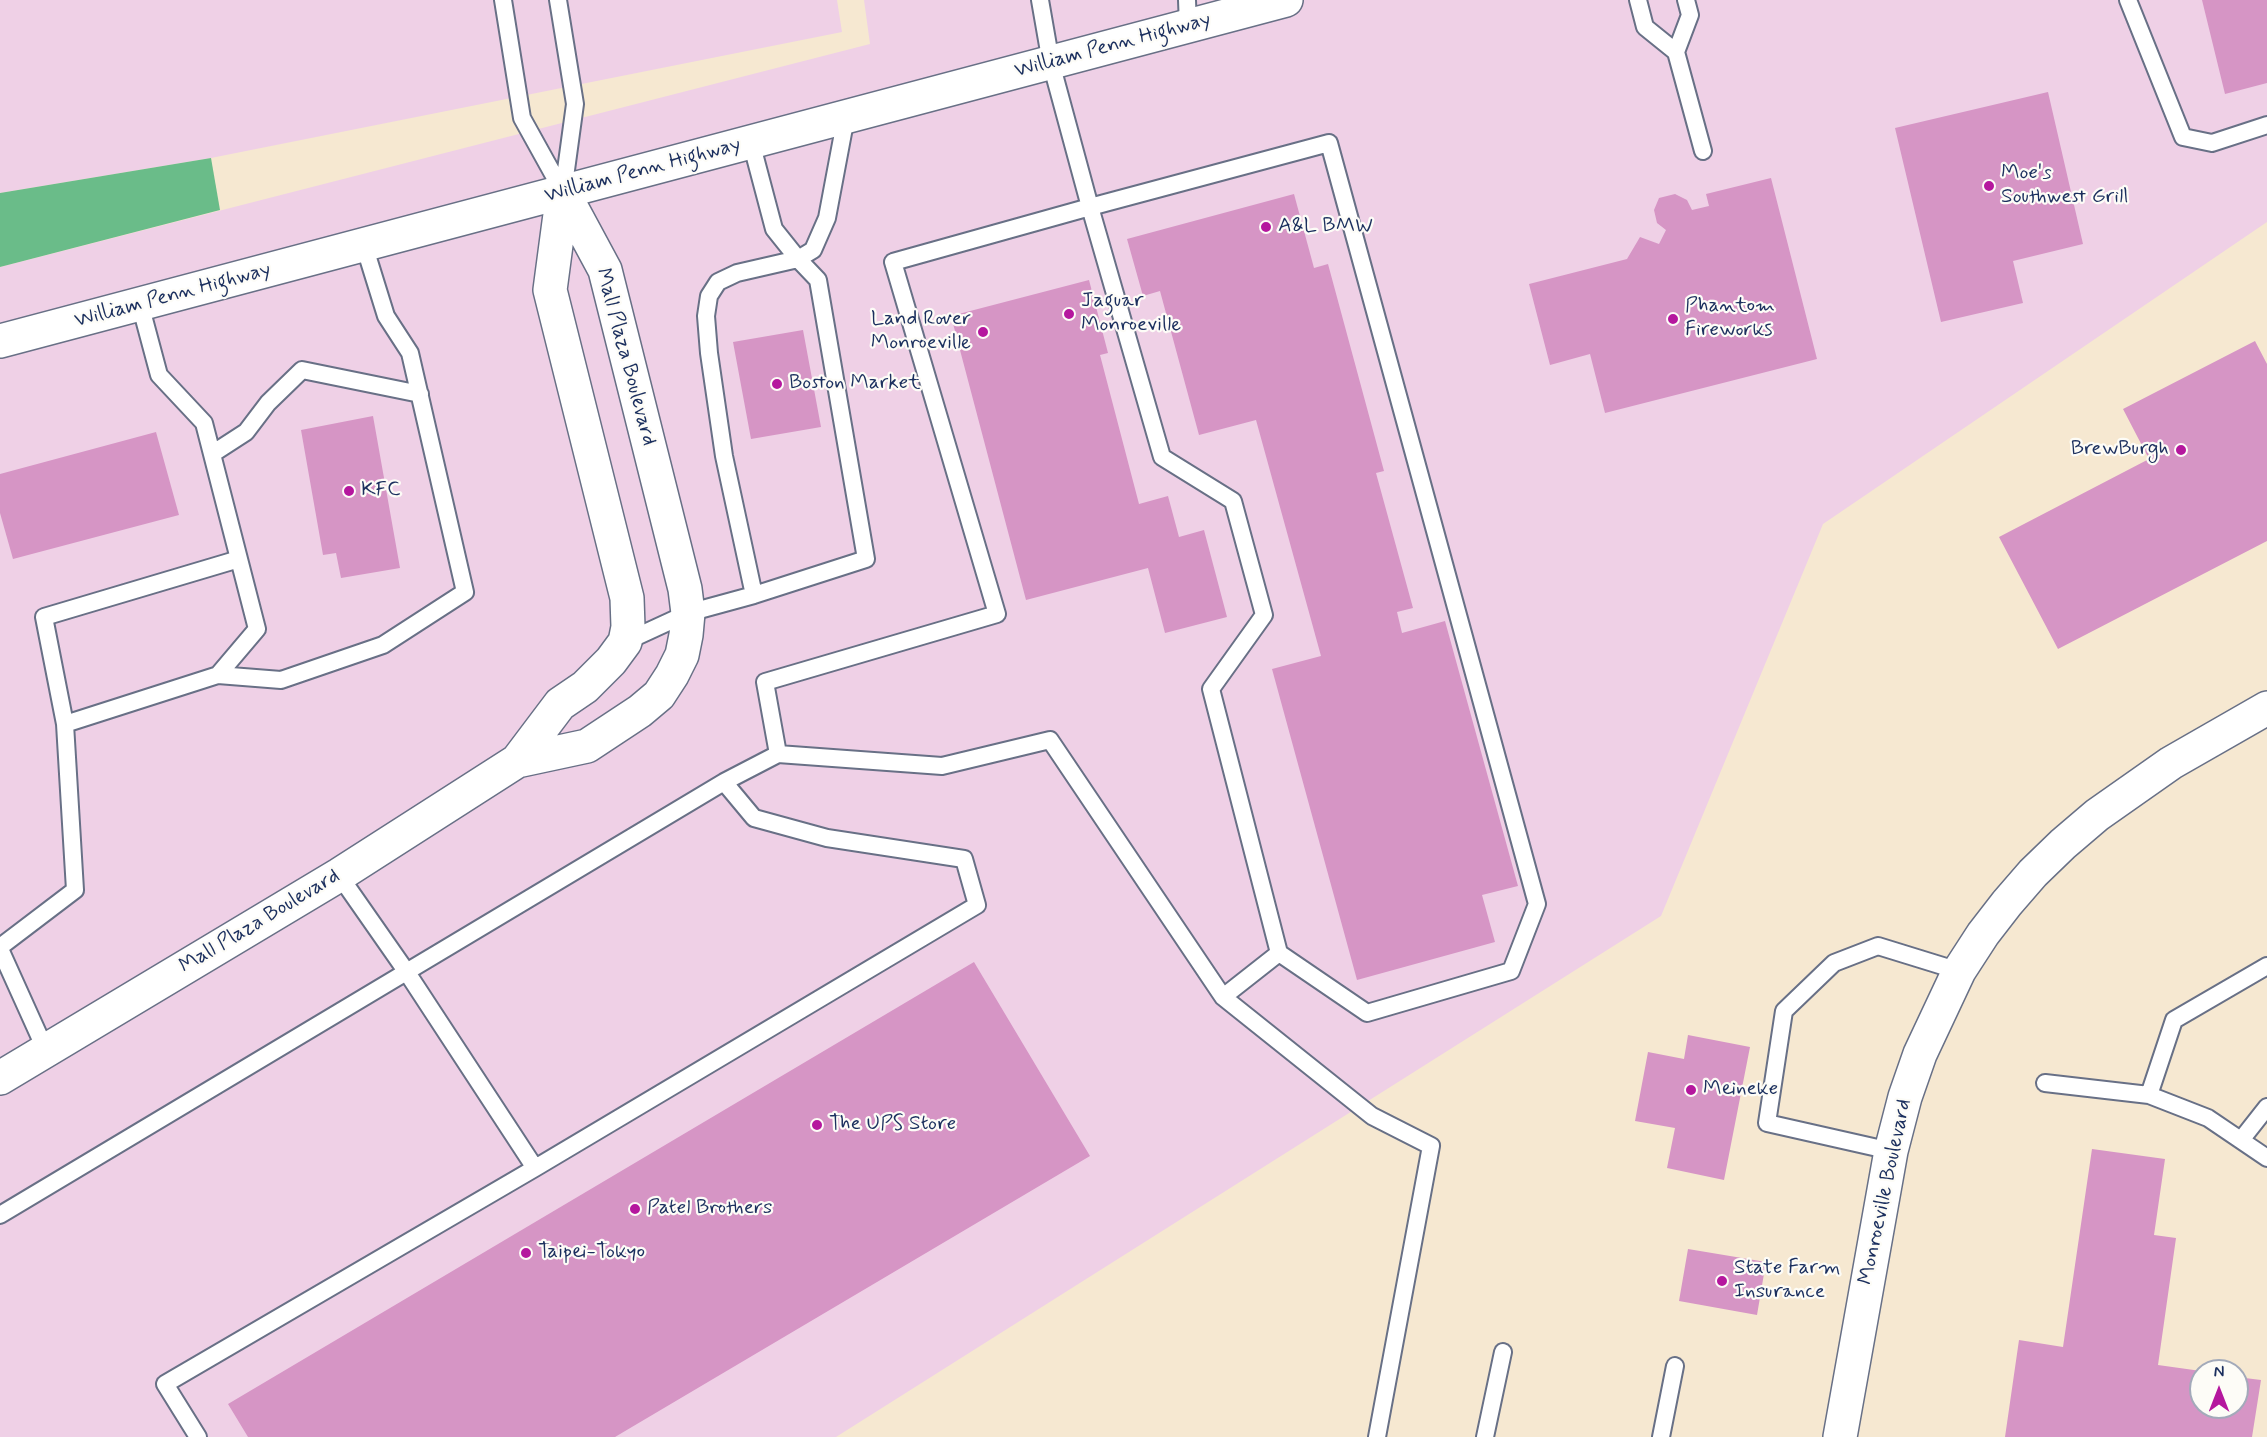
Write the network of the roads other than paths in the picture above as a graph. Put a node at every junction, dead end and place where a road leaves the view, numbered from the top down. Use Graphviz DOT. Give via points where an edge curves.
graph roads {
  1 [pos="503,0"];
  2 [pos="558,0"];
  3 [pos="1040,0"];
  4 [pos="1286,0"];
  5 [pos="1638,0"];
  6 [pos="1686,0"];
  7 [pos="2128,0"];
  8 [pos="1187,13"];
  9 [pos="1676,52"];
  10 [pos="1051,63"];
  11 [pos="846,117"];
  12 [pos="2267,125"];
  13 [pos="751,142"];
  14 [pos="1703,151"];
  15 [pos="563,192"];
  16 [pos="1090,207"];
  17 [pos="364,245"];
  18 [pos="798,259"];
  19 [pos="140,304"];
  20 [pos="0,341"];
  21 [pos="420,394"];
  22 [pos="212,454"];
  23 [pos="239,559"];
  24 [pos="754,595"];
  25 [pos="688,613"];
  26 [pos="625,642"];
  27 [pos="218,675"];
  28 [pos="2267,708"];
  29 [pos="66,724"];
  30 [pos="778,754"];
  31 [pos="516,761"];
  32 [pos="724,782"];
  33 [pos="339,875"];
  34 [pos="0,948"];
  35 [pos="1279,953"];
  36 [pos="2267,966"];
  37 [pos="406,970"];
  38 [pos="1959,971"];
  39 [pos="1223,997"];
  40 [pos="46,1051"];
  41 [pos="0,1078"];
  42 [pos="2045,1083"];
  43 [pos="2149,1095"];
  44 [pos="2267,1107"];
  45 [pos="2241,1140"];
  46 [pos="1891,1151"];
  47 [pos="2267,1158"];
  48 [pos="535,1168"];
  49 [pos="0,1215"];
  50 [pos="1503,1352"];
  51 [pos="1675,1366"];
  52 [pos="198,1437"];
  53 [pos="1377,1437"];
  54 [pos="1485,1437"];
  55 [pos="1661,1437"];
  56 [pos="1840,1437"];
  1 -- 15 [label="lane" via="522,117"];
  2 -- 15 [label="lane" via="575,104"];
  3 -- 10 [label="lane"];
  4 -- 8 [label="main road, William Penn Highway"];
  5 -- 9 [label="lane" via="1645,27"];
  6 -- 9 [label="lane" via="1690,15"];
  7 -- 12 [label="lane" via="2183,137 2212,143"];
  8 -- 10 [label="main road, William Penn Highway"];
  9 -- 14 [label="lane"];
  10 -- 11 [label="main road, William Penn Highway"];
  10 -- 16 [label="lane"];
  11 -- 13 [label="main road, William Penn Highway"];
  11 -- 18 [label="lane" via="826,218 813,250"];
  13 -- 15 [label="main road, William Penn Highway"];
  13 -- 18 [label="lane" via="774,229"];
  15 -- 17 [label="main road, William Penn Highway"];
  15 -- 25 [label="main road, Mall Plaza Boulevard" via="605,270"];
  15 -- 26 [label="main road" via="550,290 627,598"];
  16 -- 30 [label="lane" via="893,262 997,614 765,682"];
  16 -- 35 [label="lane" via="1162,457 1233,501 1264,615 1211,689"];
  16 -- 35 [label="lane" via="1329,143 1537,904 1511,970 1367,1013"];
  17 -- 19 [label="main road, William Penn Highway"];
  17 -- 21 [label="lane" via="386,316 411,353"];
  18 -- 24 [label="lane" via="737,273 718,282 709,296 706,316 724,456"];
  18 -- 24 [label="lane" via="818,280 866,559"];
  19 -- 20 [label="main road, William Penn Highway"];
  19 -- 22 [label="lane" via="159,375 204,423"];
  21 -- 22 [label="lane" via="302,370 268,403 246,432"];
  21 -- 27 [label="lane" via="465,592 383,645 281,680"];
  22 -- 23 [label="lane"];
  23 -- 27 [label="lane" via="256,629"];
  23 -- 29 [label="lane" via="44,617"];
  24 -- 25 [label="lane"];
  25 -- 26 [label="lane"];
  25 -- 31 [label="main road, Mall Plaza Boulevard" via="682,655 659,695 587,746"];
  26 -- 31 [label="main road, Mall Plaza Boulevard" via="599,674 560,704"];
  27 -- 29 [label="lane"];
  28 -- 38 [label="main road, Monroeville Boulevard" via="2171,763 2063,844 2007,903"];
  29 -- 34 [label="lane" via="75,890"];
  30 -- 32 [label="lane"];
  30 -- 39 [label="lane" via="942,766 1050,740"];
  31 -- 33 [label="main road, Mall Plaza Boulevard"];
  32 -- 37 [label="lane"];
  32 -- 48 [label="lane" via="754,818 826,838 964,859 977,905"];
  33 -- 37 [label="lane"];
  33 -- 40 [label="main road, Mall Plaza Boulevard"];
  34 -- 40 [label="lane"];
  35 -- 39 [label="lane"];
  36 -- 43 [label="lane" via="2174,1020"];
  37 -- 48 [label="lane"];
  37 -- 49 [label="lane"];
  38 -- 46 [label="main road, Monroeville Boulevard" via="1920,1054"];
  38 -- 46 [label="lane" via="1878,946 1834,963 1784,1011 1767,1123"];
  39 -- 53 [label="lane" via="1372,1116 1431,1146"];
  40 -- 41 [label="main road, Mall Plaza Boulevard"];
  42 -- 43 [label="lane"];
  43 -- 45 [label="lane" via="2208,1118"];
  44 -- 45 [label="lane"];
  45 -- 47 [label="lane"];
  46 -- 56 [label="main road, Monroeville Boulevard"];
  48 -- 52 [label="lane" via="165,1384"];
  50 -- 54 [label="lane"];
  51 -- 55 [label="lane"];
}
